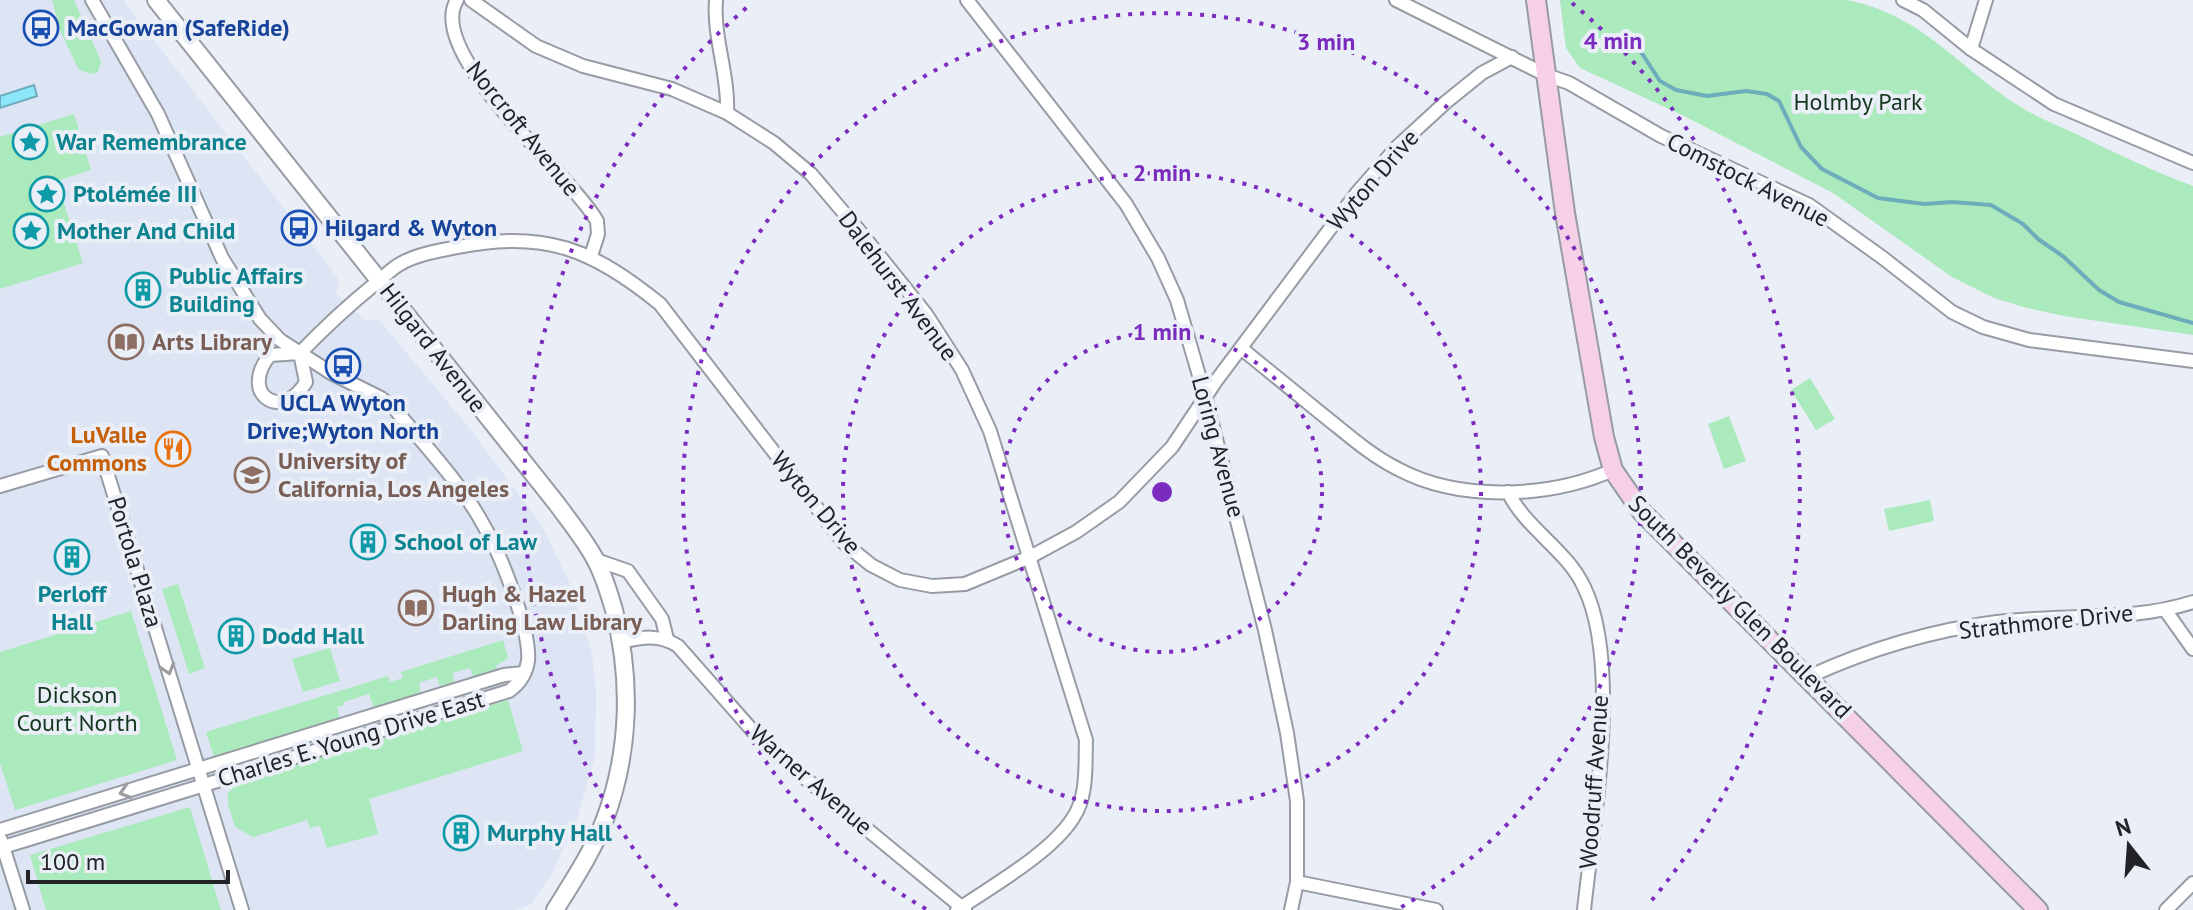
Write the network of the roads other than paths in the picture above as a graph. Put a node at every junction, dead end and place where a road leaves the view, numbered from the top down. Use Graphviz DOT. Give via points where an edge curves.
graph roads {
  1 [pos="92,0"];
  2 [pos="156,0"];
  3 [pos="457,0"];
  4 [pos="471,0"];
  5 [pos="716,0"];
  6 [pos="967,0"];
  7 [pos="1396,0"];
  8 [pos="1536,0"];
  9 [pos="1903,0"];
  10 [pos="1986,0"];
  11 [pos="1971,49"];
  12 [pos="1512,57"];
  13 [pos="1546,75"];
  14 [pos="727,113"];
  15 [pos="2193,163"];
  16 [pos="591,256"];
  17 [pos="380,281"];
  18 [pos="1242,349"];
  19 [pos="300,353"];
  20 [pos="2193,361"];
  21 [pos="1205,396"];
  22 [pos="1613,470"];
  23 [pos="0,486"];
  24 [pos="1508,492"];
  25 [pos="1030,557"];
  26 [pos="596,560"];
  27 [pos="2193,602"];
  28 [pos="2166,611"];
  29 [pos="667,639"];
  30 [pos="622,642"];
  31 [pos="2193,649"];
  32 [pos="524,673"];
  33 [pos="1808,677"];
  34 [pos="200,769"];
  35 [pos="204,785"];
  36 [pos="3,837"];
  37 [pos="1297,882"];
  38 [pos="2193,883"];
  39 [pos="961,909"];
  40 [pos="23,910"];
  41 [pos="242,910"];
  42 [pos="555,910"];
  43 [pos="1291,910"];
  44 [pos="1436,910"];
  45 [pos="1584,910"];
  46 [pos="2038,910"];
  47 [pos="2166,910"];
  1 -- 19 [label="street" via="158,114 222,258 267,327"];
  2 -- 17 [label="street, Hilgard Avenue"];
  3 -- 16 [label="street, Norcroft Avenue" via="451,20 460,52 487,92 597,221"];
  4 -- 14 [label="street, Dalehurst Avenue" via="536,46 583,66 672,89"];
  5 -- 14 [label="street"];
  6 -- 21 [label="street, Loring Avenue" via="1126,204 1177,300"];
  7 -- 12 [label="street, Comstock Avenue"];
  8 -- 13 [label="main road, South Beverly Glen Boulevard"];
  9 -- 11 [label="street"];
  10 -- 11 [label="street"];
  11 -- 15 [label="street" via="2054,104"];
  12 -- 13 [label="street, Comstock Avenue"];
  12 -- 18 [label="street, Wyton Drive" via="1482,73 1397,147"];
  13 -- 20 [label="street, Comstock Avenue" via="1809,205 1952,312 1983,327 2029,340"];
  13 -- 22 [label="main road, South Beverly Glen Boulevard" via="1565,213"];
  14 -- 25 [label="street, Dalehurst Avenue" via="811,174 926,314 962,370 990,431"];
  16 -- 17 [label="street, Wyton Drive" via="516,240 481,243 412,258"];
  16 -- 25 [label="street, Wyton Drive" via="660,304 844,543 871,565 900,580 932,586 965,584"];
  17 -- 19 [label="street, Wyton Drive"];
  17 -- 26 [label="street, Hilgard Avenue"];
  18 -- 21 [label="street, Wyton Drive"];
  18 -- 24 [label="street" via="1399,470 1456,487"];
  19 -- 19 [label="street" via="270,355 261,366 257,381 270,400 293,399 306,382"];
  19 -- 32 [label="street" via="394,408 466,497 515,601 527,648"];
  21 -- 25 [label="street, Wyton Drive" via="1172,447 1119,502"];
  21 -- 37 [label="street, Loring Avenue" via="1287,733 1297,801"];
  22 -- 24 [label="street" via="1588,481"];
  22 -- 33 [label="main road, South Beverly Glen Boulevard" via="1642,512"];
  23 -- 34 [label="street, Portola Plaza, one-way" via="102,456"];
  24 -- 45 [label="street, Woodruff Avenue" via="1516,508 1571,567 1593,608 1603,709"];
  25 -- 39 [label="street, Dalehurst Avenue" via="1086,740 1085,784 1074,817 1051,844"];
  26 -- 29 [label="street, Warner Avenue" via="628,571 662,619"];
  26 -- 30 [label="street, Hilgard Avenue"];
  27 -- 28 [label="street, Strathmore Drive"];
  28 -- 31 [label="street"];
  28 -- 33 [label="street, Strathmore Drive" via="1997,622 1854,656"];
  29 -- 30 [label="street" via="649,636"];
  29 -- 39 [label="street, Warner Avenue" via="766,746"];
  30 -- 42 [label="street, Hilgard Avenue" via="626,709 617,782 604,822"];
  32 -- 34 [label="street, Charles E. Young Drive East"];
  32 -- 35 [label="street, Charles E. Young Drive East" via="509,691"];
  33 -- 46 [label="main road, South Beverly Glen Boulevard"];
  34 -- 35 [label="street"];
  34 -- 36 [label="street, Charles E. Young Drive East, one-way"];
  35 -- 36 [label="street" via="18,843"];
  35 -- 41 [label="street, Charles E. Young Drive East"];
  36 -- 40 [label="street"];
  37 -- 43 [label="street, Loring Avenue"];
  37 -- 44 [label="street"];
  38 -- 47 [label="street"];
}
